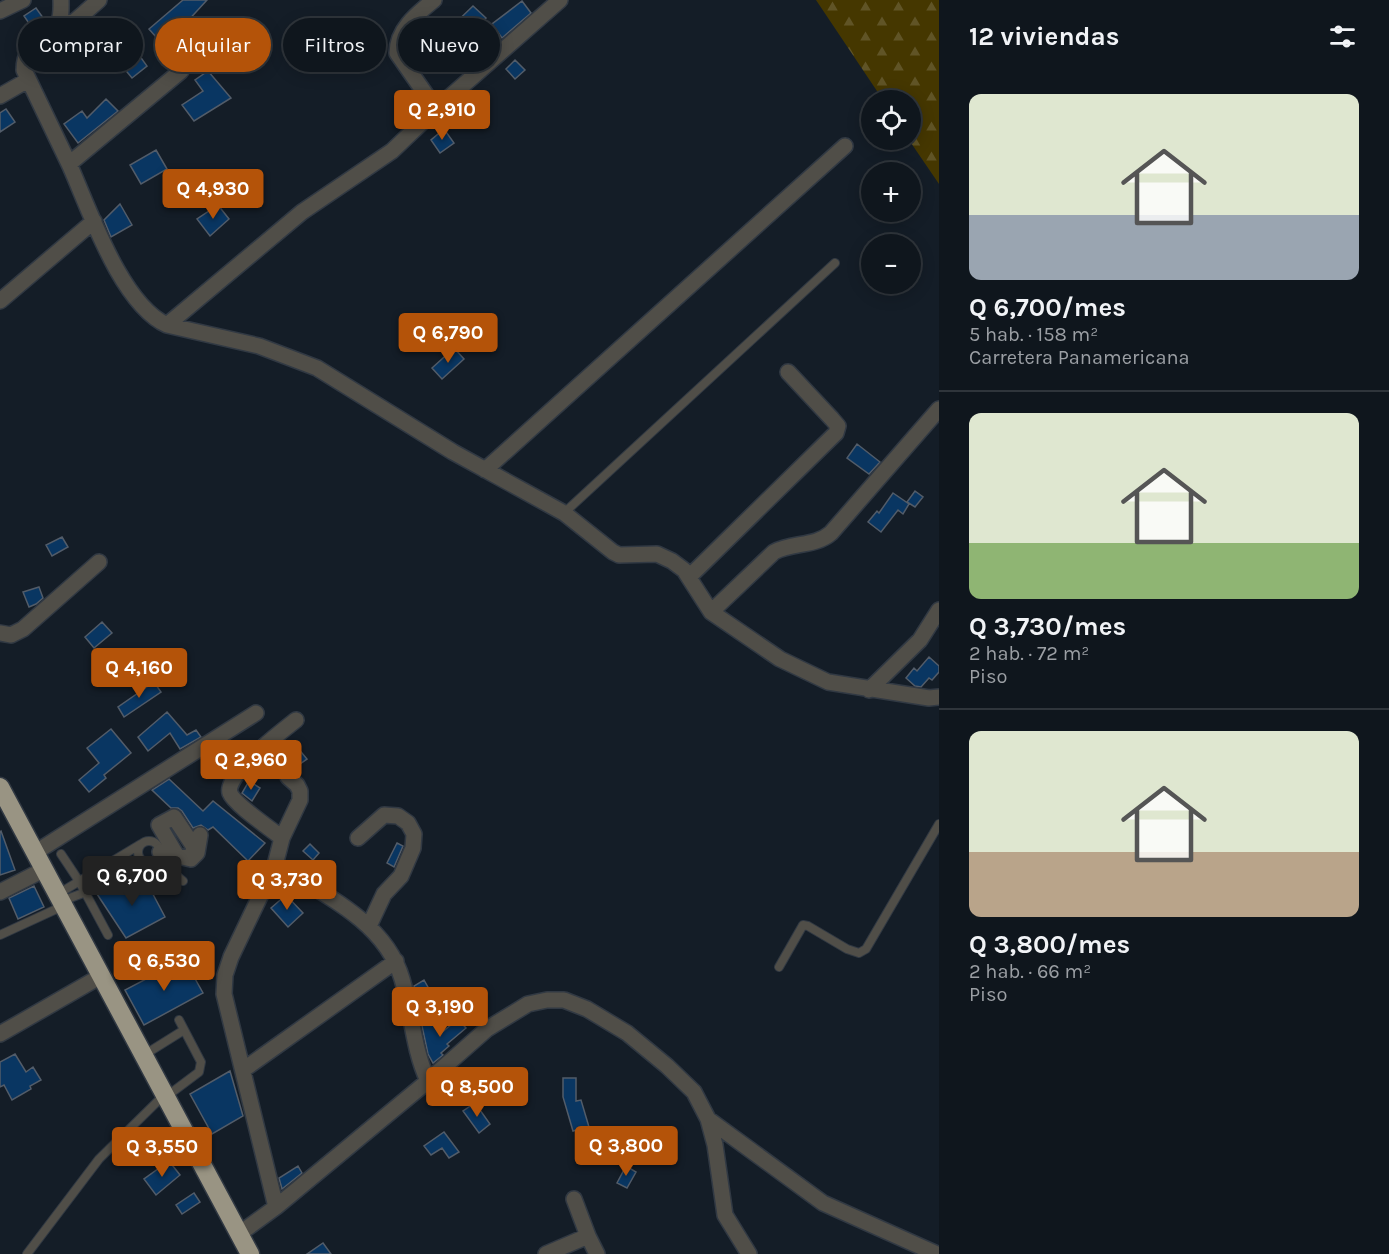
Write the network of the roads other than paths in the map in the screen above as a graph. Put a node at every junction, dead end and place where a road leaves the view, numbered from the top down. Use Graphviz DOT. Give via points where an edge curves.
graph roads {
  1 [pos="22,0"];
  2 [pos="61,0"];
  3 [pos="99,0"];
  4 [pos="434,0"];
  5 [pos="560,0"];
  6 [pos="0,11"];
  7 [pos="59,18"];
  8 [pos="79,18"];
  9 [pos="25,72"];
  10 [pos="180,72"];
  11 [pos="28,80"];
  12 [pos="0,96"];
  13 [pos="436,109"];
  14 [pos="845,146"];
  15 [pos="69,164"];
  16 [pos="94,221"];
  17 [pos="834,263"];
  18 [pos="0,301"];
  19 [pos="167,325"];
  20 [pos="788,372"];
  21 [pos="939,409"];
  22 [pos="485,470"];
  23 [pos="564,513"];
  24 [pos="99,562"];
  25 [pos="689,577"];
  26 [pos="939,610"];
  27 [pos="711,612"];
  28 [pos="0,633"];
  29 [pos="869,690"];
  30 [pos="939,697"];
  31 [pos="256,713"];
  32 [pos="296,720"];
  33 [pos="288,777"];
  34 [pos="0,787"];
  35 [pos="939,824"];
  36 [pos="200,835"];
  37 [pos="282,838"];
  38 [pos="358,838"];
  39 [pos="141,844"];
  40 [pos="36,852"];
  41 [pos="61,854"];
  42 [pos="157,858"];
  43 [pos="275,865"];
  44 [pos="45,869"];
  45 [pos="79,881"];
  46 [pos="183,881"];
  47 [pos="0,892"];
  48 [pos="85,892"];
  49 [pos="62,900"];
  50 [pos="369,926"];
  51 [pos="0,935"];
  52 [pos="108,935"];
  53 [pos="396,961"];
  54 [pos="779,967"];
  55 [pos="101,976"];
  56 [pos="179,1020"];
  57 [pos="184,1030"];
  58 [pos="0,1034"];
  59 [pos="144,1055"];
  60 [pos="243,1070"];
  61 [pos="428,1081"];
  62 [pos="166,1095"];
  63 [pos="708,1119"];
  64 [pos="574,1199"];
  65 [pos="276,1207"];
  66 [pos="239,1234"];
  67 [pos="588,1236"];
  68 [pos="27,1254"];
  69 [pos="250,1254"];
  70 [pos="546,1254"];
  71 [pos="597,1254"];
  72 [pos="749,1254"];
  73 [pos="937,1254"];
  1 -- 6 [label="street"];
  2 -- 7 [label="street"];
  3 -- 8 [label="street"];
  4 -- 13 [label="street" via="404,29 397,53"];
  5 -- 13 [label="street"];
  9 -- 11 [label="street"];
  10 -- 15 [label="street"];
  11 -- 12 [label="street"];
  11 -- 15 [label="street"];
  13 -- 19 [label="street" via="392,151 302,212"];
  14 -- 22 [label="street"];
  15 -- 16 [label="street"];
  16 -- 18 [label="street"];
  16 -- 19 [label="street" via="139,303"];
  17 -- 23 [label="lane"];
  19 -- 22 [label="street" via="259,346 317,368"];
  20 -- 25 [label="street" via="832,419 836,433"];
  21 -- 27 [label="street" via="831,533 819,541 774,552"];
  22 -- 23 [label="street"];
  23 -- 25 [label="street" via="613,552 657,554 672,561"];
  24 -- 28 [label="street" via="23,629 11,635"];
  25 -- 27 [label="street"];
  26 -- 29 [label="street" via="920,640"];
  27 -- 29 [label="street" via="780,659 828,682"];
  29 -- 30 [label="street"];
  31 -- 40 [label="street"];
  32 -- 37 [label="street" via="233,777 229,786 239,804"];
  33 -- 37 [label="street" via="297,785 300,800"];
  34 -- 40 [label="highway"];
  35 -- 54 [label="lane" via="866,949 859,953 847,949 803,925"];
  36 -- 42 [label="street" via="197,853"];
  37 -- 43 [label="street"];
  38 -- 50 [label="street" via="384,815 398,816 414,834 404,868 384,894"];
  39 -- 42 [label="lane" via="155,843"];
  39 -- 42 [label="lane" via="139,857 144,862"];
  39 -- 45 [label="lane"];
  40 -- 44 [label="highway"];
  41 -- 45 [label="lane"];
  42 -- 46 [label="lane"];
  42 -- 48 [label="lane" via="139,872"];
  43 -- 50 [label="street"];
  43 -- 60 [label="street" via="225,975 224,994"];
  44 -- 47 [label="street"];
  44 -- 49 [label="highway"];
  45 -- 48 [label="lane"];
  45 -- 49 [label="lane"];
  48 -- 49 [label="lane"];
  48 -- 52 [label="lane"];
  49 -- 51 [label="lane"];
  49 -- 55 [label="highway"];
  50 -- 53 [label="street"];
  53 -- 60 [label="street"];
  53 -- 61 [label="street" via="420,1065"];
  55 -- 58 [label="street"];
  55 -- 59 [label="highway"];
  56 -- 57 [label="lane"];
  57 -- 59 [label="lane"];
  57 -- 62 [label="lane" via="201,1067"];
  59 -- 62 [label="highway"];
  60 -- 65 [label="street"];
  61 -- 63 [label="street" via="488,1029 528,1004 564,1000 627,1033 667,1066 694,1092"];
  61 -- 65 [label="street"];
  62 -- 66 [label="highway"];
  62 -- 68 [label="lane" via="99,1160"];
  63 -- 72 [label="street" via="725,1215"];
  63 -- 73 [label="street" via="823,1203"];
  64 -- 67 [label="street"];
  65 -- 66 [label="street"];
  66 -- 69 [label="highway"];
  67 -- 70 [label="street"];
  67 -- 71 [label="street"];
}
